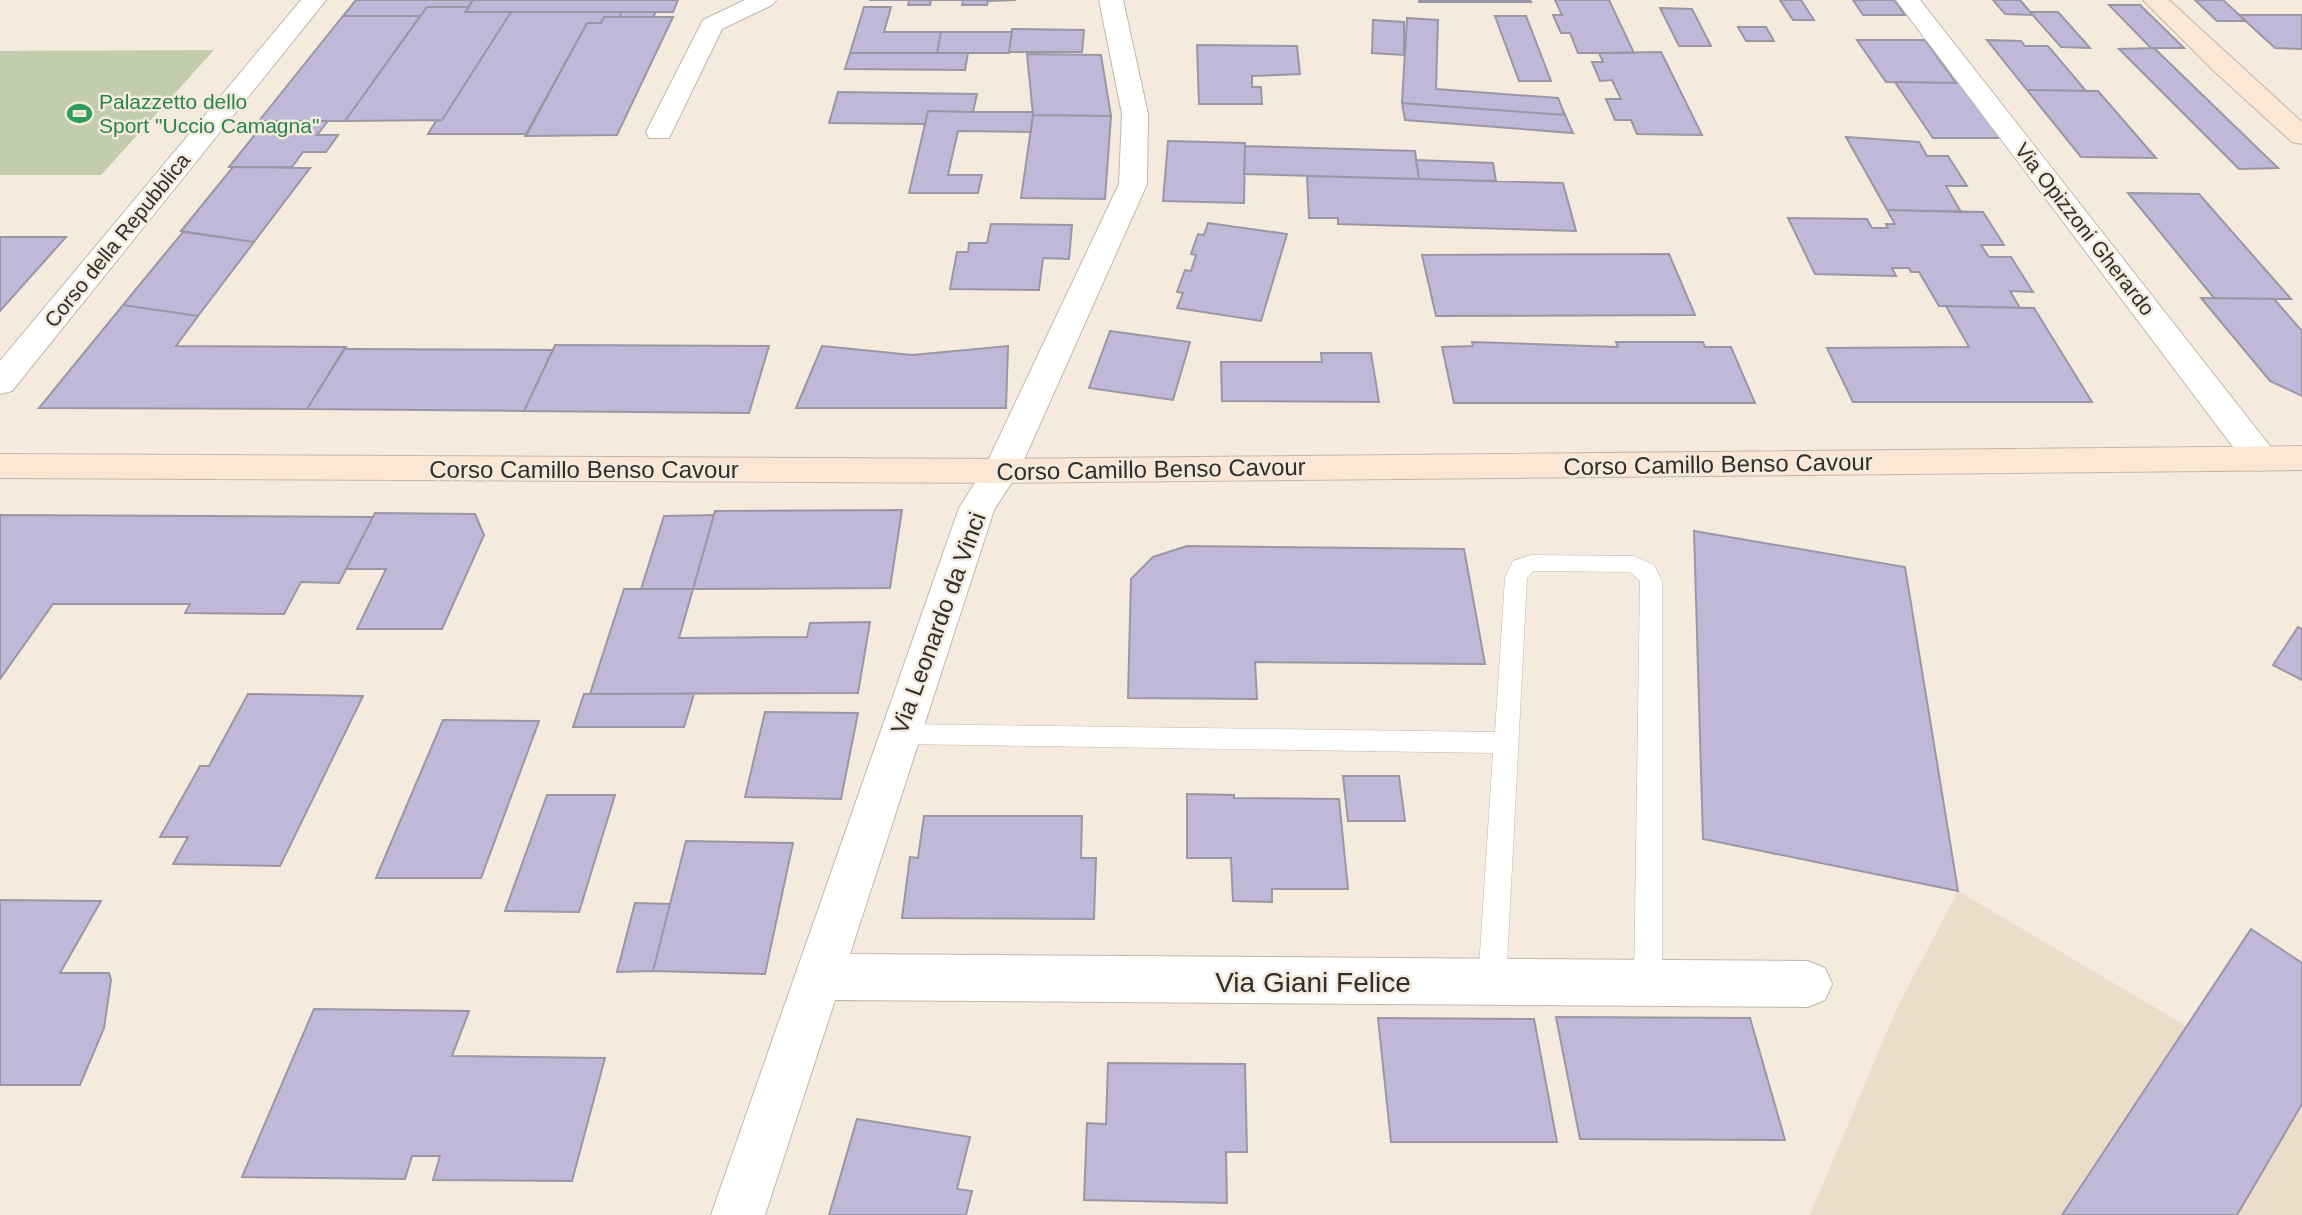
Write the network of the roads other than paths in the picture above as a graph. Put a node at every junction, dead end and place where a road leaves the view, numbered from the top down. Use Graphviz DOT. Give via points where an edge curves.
graph roads {
  1 [pos="314,0"];
  2 [pos="764,0"];
  3 [pos="1111,0"];
  4 [pos="1908,0"];
  5 [pos="2155,0"];
  6 [pos="659,132"];
  7 [pos="2302,135"];
  8 [pos="0,383"];
  9 [pos="2302,458"];
  10 [pos="2261,459"];
  11 [pos="0,466"];
  12 [pos="1001,471"];
  13 [pos="899,734"];
  14 [pos="1506,743"];
  15 [pos="818,977"];
  16 [pos="1492,983"];
  17 [pos="1648,984"];
  18 [pos="1808,984"];
  19 [pos="738,1215"];
  1 -- 8 [label="street, Corso della Repubblica"];
  2 -- 6 [label="street" via="712,25"];
  3 -- 12 [label="street, Via Leonardo da Vinci" via="1135,114 1133,184"];
  4 -- 10 [label="street, Via Opizzoni Gherardo"];
  5 -- 7 [label="street"];
  9 -- 10 [label="street, Corso Camillo Benso Cavour"];
  10 -- 12 [label="street, Corso Camillo Benso Cavour"];
  11 -- 12 [label="street, Corso Camillo Benso Cavour"];
  12 -- 13 [label="street, Via Leonardo da Vinci" via="977,508"];
  13 -- 14 [label="lane"];
  13 -- 15 [label="street, Via Leonardo da Vinci"];
  14 -- 16 [label="lane"];
  14 -- 17 [label="lane" via="1516,578 1521,567 1531,563 1634,564 1646,571 1651,581"];
  15 -- 16 [label="street, Via Giani Felice"];
  15 -- 19 [label="street, Via Leonardo da Vinci"];
  16 -- 17 [label="street, Via Giani Felice"];
  17 -- 18 [label="street, Via Giani Felice"];
}
